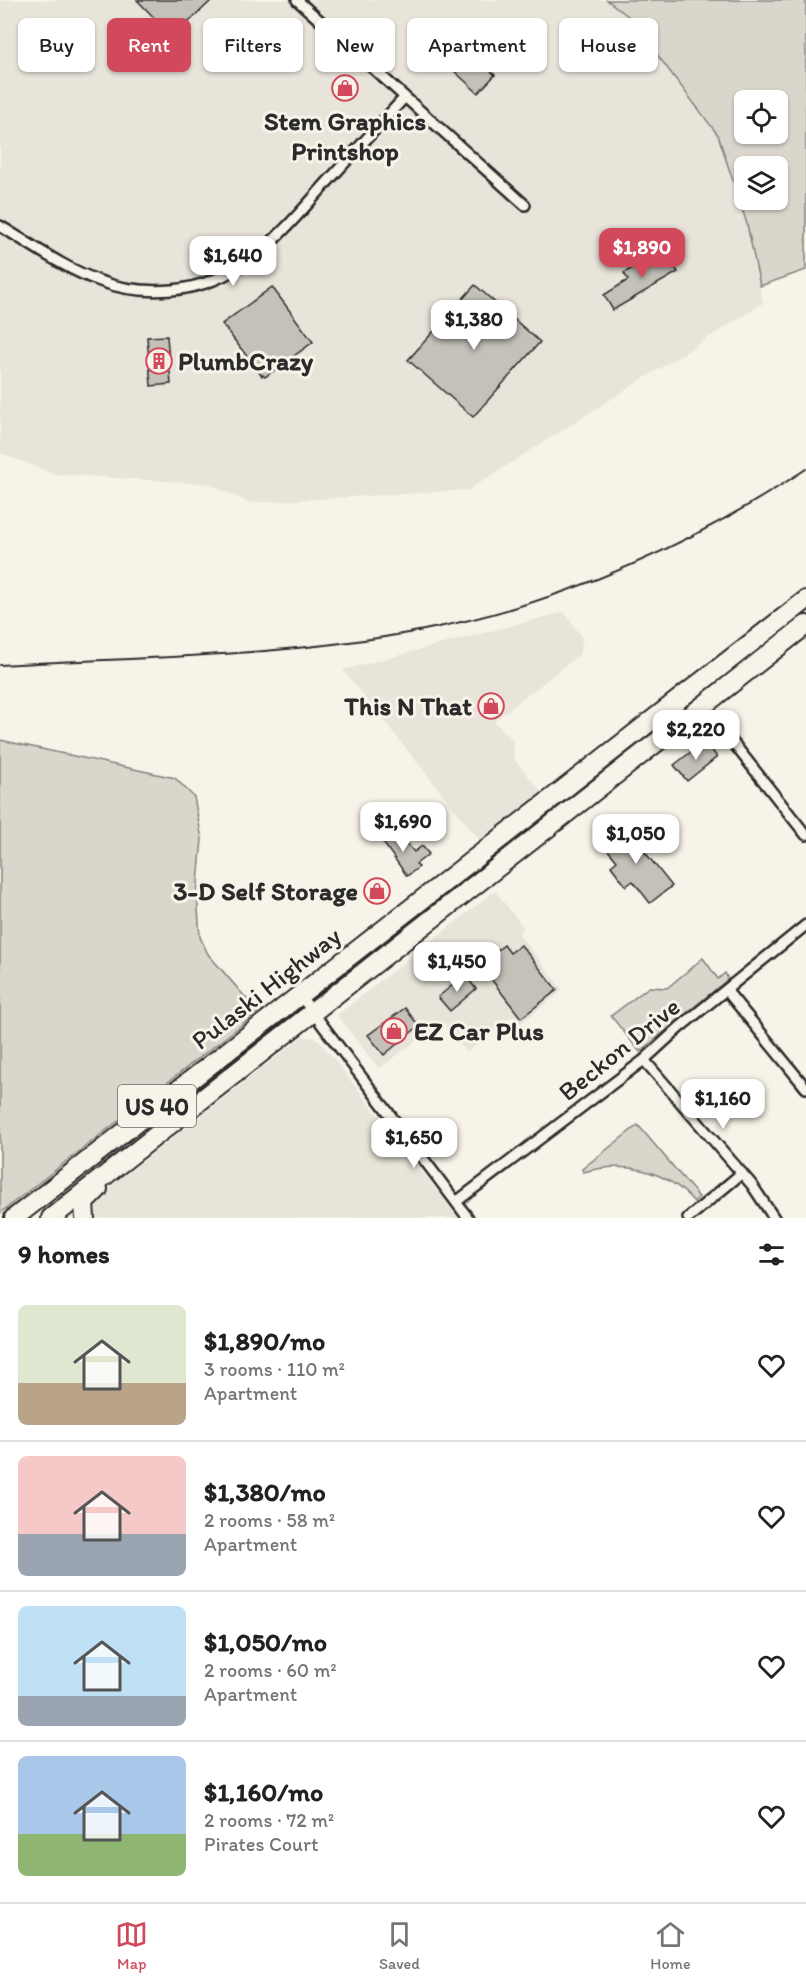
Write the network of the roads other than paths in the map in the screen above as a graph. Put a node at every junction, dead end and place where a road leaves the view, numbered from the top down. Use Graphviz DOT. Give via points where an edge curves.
graph roads {
  1 [pos="297,0"];
  2 [pos="405,97"];
  3 [pos="525,205"];
  4 [pos="0,226"];
  5 [pos="806,600"];
  6 [pos="806,625"];
  7 [pos="704,706"];
  8 [pos="806,835"];
  9 [pos="806,925"];
  10 [pos="726,990"];
  11 [pos="299,994"];
  12 [pos="312,1011"];
  13 [pos="644,1060"];
  14 [pos="806,1088"];
  15 [pos="128,1158"];
  16 [pos="742,1173"];
  17 [pos="456,1202"];
  18 [pos="14,1218"];
  19 [pos="51,1218"];
  20 [pos="85,1218"];
  21 [pos="468,1218"];
  22 [pos="687,1218"];
  23 [pos="774,1218"];
  1 -- 2 [label="street"];
  2 -- 3 [label="street"];
  2 -- 4 [label="street" via="271,244 242,267 196,287 162,291 115,286 78,271"];
  5 -- 11 [label="highway, Pulaski Highway / US 40"];
  6 -- 7 [label="highway, Pulaski Highway / US 40"];
  7 -- 8 [label="street"];
  7 -- 12 [label="highway, Pulaski Highway / US 40"];
  9 -- 10 [label="street, Beckon Drive"];
  10 -- 13 [label="street, Beckon Drive"];
  10 -- 14 [label="street"];
  11 -- 12 [label="street"];
  11 -- 18 [label="highway, Pulaski Highway / US 40"];
  12 -- 15 [label="highway, Pulaski Highway / US 40"];
  12 -- 17 [label="street"];
  13 -- 16 [label="street"];
  13 -- 17 [label="street, Beckon Drive"];
  15 -- 19 [label="highway, Pulaski Highway / US 40"];
  15 -- 20 [label="highway" via="125,1168 88,1197 84,1203"];
  16 -- 22 [label="street"];
  16 -- 23 [label="street"];
  17 -- 21 [label="street"];
}
